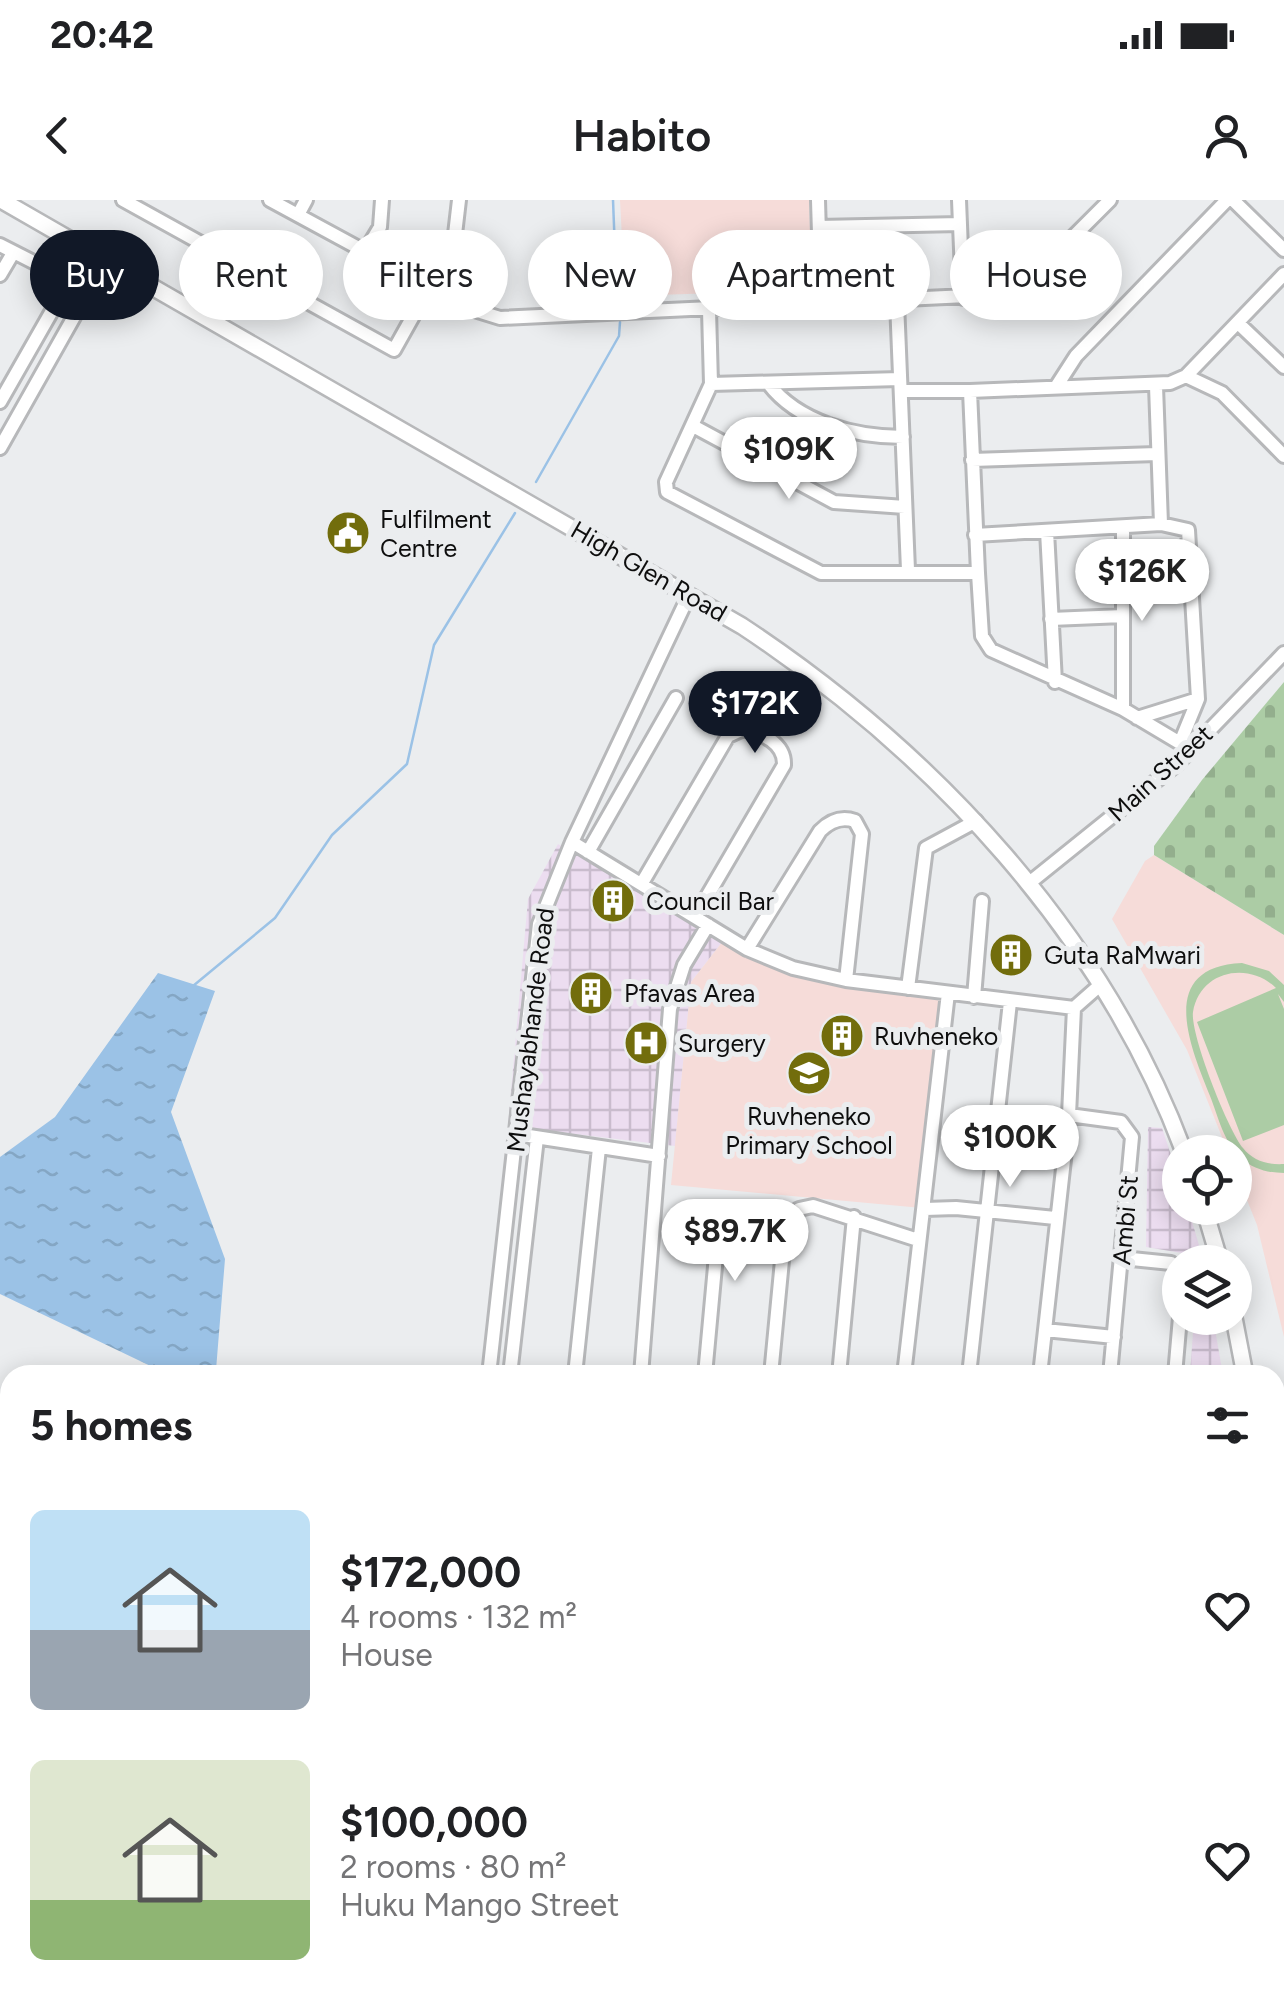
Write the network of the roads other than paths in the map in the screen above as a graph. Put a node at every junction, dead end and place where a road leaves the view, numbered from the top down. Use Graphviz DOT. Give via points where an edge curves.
graph roads {
  1 [pos="1,200"];
  2 [pos="123,200"];
  3 [pos="270,200"];
  4 [pos="306,200"];
  5 [pos="382,200"];
  6 [pos="458,200"];
  7 [pos="818,200"];
  8 [pos="959,200"];
  9 [pos="1110,200"];
  10 [pos="1230,200"];
  11 [pos="298,216"];
  12 [pos="960,224"];
  13 [pos="818,226"];
  14 [pos="54,230"];
  15 [pos="377,230"];
  16 [pos="458,230"];
  17 [pos="818,230"];
  18 [pos="960,230"];
  19 [pos="1080,230"];
  20 [pos="343,240"];
  21 [pos="6,249"];
  22 [pos="1284,250"];
  23 [pos="30,261"];
  24 [pos="1284,274"];
  25 [pos="0,276"];
  26 [pos="159,290"];
  27 [pos="692,311"];
  28 [pos="508,318"];
  29 [pos="46,320"];
  30 [pos="73,320"];
  31 [pos="413,320"];
  32 [pos="710,320"];
  33 [pos="898,320"];
  34 [pos="1238,323"];
  35 [pos="1284,367"];
  36 [pos="1186,376"];
  37 [pos="768,383"];
  38 [pos="711,384"];
  39 [pos="901,385"];
  40 [pos="1156,386"];
  41 [pos="1056,387"];
  42 [pos="970,391"];
  43 [pos="0,402"];
  44 [pos="693,426"];
  45 [pos="903,437"];
  46 [pos="0,448"];
  47 [pos="1157,454"];
  48 [pos="1284,456"];
  49 [pos="972,460"];
  50 [pos="905,507"];
  51 [pos="1161,524"];
  52 [pos="1123,528"];
  53 [pos="1047,531"];
  54 [pos="975,535"];
  55 [pos="908,570"];
  56 [pos="978,573"];
  57 [pos="689,595"];
  58 [pos="1122,616"];
  59 [pos="1051,619"];
  60 [pos="1284,653"];
  61 [pos="1055,682"];
  62 [pos="676,698"];
  63 [pos="1198,699"];
  64 [pos="1123,709"];
  65 [pos="1137,718"];
  66 [pos="1186,746"];
  67 [pos="976,821"];
  68 [pos="572,842"];
  69 [pos="588,852"];
  70 [pos="642,883"];
  71 [pos="1028,884"];
  72 [pos="982,900"];
  73 [pos="695,917"];
  74 [pos="708,925"];
  75 [pos="747,949"];
  76 [pos="846,980"];
  77 [pos="1099,986"];
  78 [pos="908,988"];
  79 [pos="948,994"];
  80 [pos="974,997"];
  81 [pos="1010,1002"];
  82 [pos="1074,1008"];
  83 [pos="1069,1115"];
  84 [pos="516,1134"];
  85 [pos="1176,1135"];
  86 [pos="536,1138"];
  87 [pos="600,1148"];
  88 [pos="659,1156"];
  89 [pos="926,1209"];
  90 [pos="986,1213"];
  91 [pos="854,1217"];
  92 [pos="1054,1218"];
  93 [pos="786,1219"];
  94 [pos="918,1240"];
  95 [pos="1122,1258"];
  96 [pos="1162,1262"];
  97 [pos="1045,1330"];
  98 [pos="1178,1335"];
  99 [pos="1237,1335"];
  100 [pos="1114,1337"];
  101 [pos="491,1365"];
  102 [pos="511,1365"];
  103 [pos="575,1365"];
  104 [pos="643,1365"];
  105 [pos="706,1365"];
  106 [pos="772,1365"];
  107 [pos="840,1365"];
  108 [pos="905,1365"];
  109 [pos="971,1365"];
  110 [pos="1041,1365"];
  111 [pos="1111,1365"];
  112 [pos="1176,1365"];
  113 [pos="1243,1365"];
  1 -- 14 [label="main road, High Glen Road"];
  2 -- 31 [label="street" via="394,350"];
  3 -- 11 [label="street"];
  4 -- 11 [label="street"];
  5 -- 15 [label="street"];
  6 -- 16 [label="street"];
  7 -- 13 [label="street"];
  8 -- 12 [label="street"];
  9 -- 19 [label="street"];
  10 -- 22 [label="street"];
  10 -- 41 [label="street" via="1076,356"];
  11 -- 20 [label="street"];
  12 -- 13 [label="street"];
  12 -- 18 [label="street"];
  13 -- 17 [label="street"];
  21 -- 23 [label="street"];
  21 -- 25 [label="street"];
  24 -- 34 [label="street"];
  26 -- 57 [label="main road, High Glen Road"];
  27 -- 28 [label="street"];
  29 -- 43 [label="street"];
  30 -- 46 [label="street"];
  32 -- 38 [label="street"];
  33 -- 39 [label="street"];
  34 -- 35 [label="street"];
  34 -- 36 [label="street"];
  36 -- 40 [label="street"];
  36 -- 48 [label="street" via="1222,393"];
  37 -- 38 [label="street"];
  37 -- 39 [label="street"];
  37 -- 45 [label="street" via="783,399 838,429"];
  38 -- 44 [label="street"];
  39 -- 42 [label="street"];
  39 -- 45 [label="street"];
  40 -- 41 [label="street"];
  40 -- 47 [label="street"];
  41 -- 42 [label="street"];
  42 -- 49 [label="street"];
  44 -- 50 [label="street" via="834,502"];
  44 -- 55 [label="street" via="665,485 672,496 821,573"];
  45 -- 50 [label="street"];
  47 -- 49 [label="street"];
  47 -- 51 [label="street"];
  49 -- 54 [label="street"];
  50 -- 55 [label="street"];
  51 -- 52 [label="street"];
  51 -- 63 [label="street" via="1182,526 1191,537"];
  52 -- 53 [label="street"];
  52 -- 58 [label="street"];
  53 -- 54 [label="street"];
  53 -- 59 [label="street"];
  54 -- 56 [label="street"];
  55 -- 56 [label="street"];
  56 -- 61 [label="street" via="985,642"];
  57 -- 67 [label="main road, High Glen Road" via="839,695 923,765"];
  57 -- 68 [label="street, Mushayabhande Road"];
  58 -- 59 [label="street"];
  58 -- 64 [label="street"];
  59 -- 61 [label="street"];
  60 -- 66 [label="street, Main Street"];
  61 -- 64 [label="street"];
  62 -- 69 [label="street"];
  63 -- 65 [label="street"];
  63 -- 66 [label="street"];
  64 -- 65 [label="street"];
  65 -- 66 [label="street"];
  66 -- 71 [label="street, Main Street"];
  67 -- 71 [label="main road, High Glen Road"];
  67 -- 78 [label="street" via="926,848"];
  68 -- 69 [label="street"];
  68 -- 84 [label="street, Mushayabhande Road" via="539,924"];
  69 -- 70 [label="street"];
  70 -- 73 [label="street"];
  70 -- 73 [label="street" via="728,736 743,729 774,742 784,765"];
  71 -- 77 [label="main road, High Glen Road"];
  72 -- 80 [label="street"];
  73 -- 74 [label="street"];
  74 -- 75 [label="street"];
  74 -- 88 [label="street" via="684,965 670,1009"];
  75 -- 76 [label="street"];
  75 -- 76 [label="street" via="820,831 848,818 862,834"];
  76 -- 78 [label="street"];
  77 -- 82 [label="street"];
  77 -- 85 [label="main road, High Glen Road"];
  78 -- 79 [label="street"];
  79 -- 80 [label="street"];
  79 -- 89 [label="street"];
  80 -- 81 [label="street"];
  81 -- 82 [label="street"];
  81 -- 90 [label="street"];
  82 -- 83 [label="street"];
  83 -- 92 [label="street"];
  83 -- 95 [label="street, Ambi St" via="1122,1122 1132,1137"];
  84 -- 86 [label="street"];
  84 -- 101 [label="street, Mushayabhande Road"];
  86 -- 87 [label="street"];
  86 -- 102 [label="street"];
  87 -- 88 [label="street"];
  87 -- 103 [label="street"];
  88 -- 104 [label="street"];
  89 -- 90 [label="street"];
  89 -- 94 [label="street"];
  90 -- 92 [label="street"];
  90 -- 109 [label="street"];
  91 -- 93 [label="street" via="812,1206"];
  91 -- 94 [label="street"];
  91 -- 107 [label="street"];
  92 -- 97 [label="street"];
  93 -- 105 [label="street" via="732,1213 719,1223"];
  93 -- 106 [label="street"];
  94 -- 108 [label="street"];
  95 -- 96 [label="street"];
  95 -- 100 [label="street, Ambi St"];
  97 -- 100 [label="street"];
  97 -- 110 [label="street"];
  98 -- 112 [label="street"];
  99 -- 113 [label="main road"];
  100 -- 111 [label="street, Ambi St"];
}
